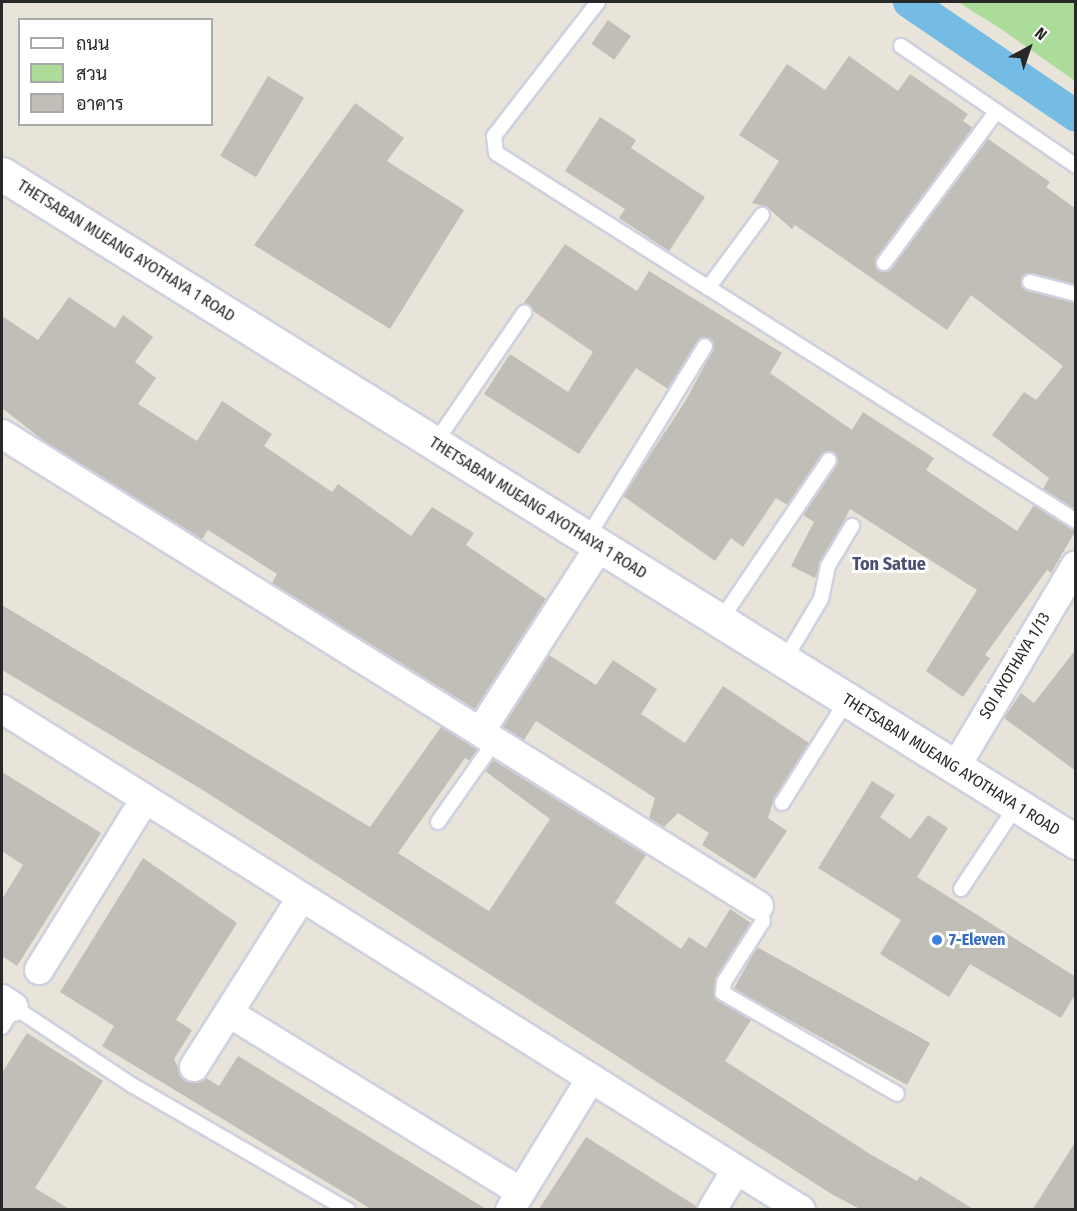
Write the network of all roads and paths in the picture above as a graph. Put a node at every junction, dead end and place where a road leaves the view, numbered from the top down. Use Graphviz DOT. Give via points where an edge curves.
graph roads {
  1 [pos="598,2"];
  2 [pos="901,46"];
  3 [pos="997,111"];
  4 [pos="1076,166"];
  5 [pos="2,174"];
  6 [pos="762,215"];
  7 [pos="884,263"];
  8 [pos="1030,282"];
  9 [pos="708,288"];
  10 [pos="1076,294"];
  11 [pos="524,313"];
  12 [pos="705,346"];
  13 [pos="2,434"];
  14 [pos="434,443"];
  15 [pos="829,460"];
  16 [pos="1076,521"];
  17 [pos="852,526"];
  18 [pos="594,542"];
  19 [pos="1076,565"];
  20 [pos="720,621"];
  21 [pos="784,661"];
  22 [pos="847,700"];
  23 [pos="2,712"];
  24 [pos="488,736"];
  25 [pos="956,768"];
  26 [pos="146,799"];
  27 [pos="782,803"];
  28 [pos="1017,806"];
  29 [pos="438,822"];
  30 [pos="1076,842"];
  31 [pos="961,889"];
  32 [pos="302,897"];
  33 [pos="759,906"];
  34 [pos="39,970"];
  35 [pos="6,1011"];
  36 [pos="229,1013"];
  37 [pos="194,1066"];
  38 [pos="590,1080"];
  39 [pos="897,1094"];
  40 [pos="736,1170"];
  41 [pos="516,1201"];
  42 [pos="348,1209"];
  43 [pos="712,1209"];
  44 [pos="801,1209"];
  1 -- 9 [label="lane" via="492,145 496,153"];
  2 -- 3 [label="lane"];
  3 -- 4 [label="lane"];
  3 -- 7 [label="lane"];
  5 -- 14 [label="main road, THETSABAN MUEANG AYOTHAYA 1 ROAD"];
  6 -- 9 [label="lane"];
  8 -- 10 [label="lane"];
  9 -- 16 [label="lane"];
  11 -- 14 [label="lane"];
  12 -- 18 [label="lane"];
  13 -- 24 [label="street"];
  14 -- 18 [label="main road, THETSABAN MUEANG AYOTHAYA 1 ROAD"];
  15 -- 20 [label="lane"];
  17 -- 21 [label="lane" via="828,567 821,599"];
  18 -- 20 [label="main road, THETSABAN MUEANG AYOTHAYA 1 ROAD"];
  18 -- 24 [label="street"];
  19 -- 25 [label="street, SOI AYOTHAYA 1/13"];
  20 -- 21 [label="main road, THETSABAN MUEANG AYOTHAYA 1 ROAD"];
  21 -- 22 [label="main road, THETSABAN MUEANG AYOTHAYA 1 ROAD"];
  22 -- 25 [label="main road, THETSABAN MUEANG AYOTHAYA 1 ROAD"];
  22 -- 27 [label="lane"];
  23 -- 26 [label="street"];
  24 -- 29 [label="lane"];
  24 -- 33 [label="street"];
  25 -- 28 [label="main road, THETSABAN MUEANG AYOTHAYA 1 ROAD"];
  26 -- 32 [label="street"];
  26 -- 34 [label="street"];
  28 -- 30 [label="main road, THETSABAN MUEANG AYOTHAYA 1 ROAD"];
  28 -- 31 [label="lane"];
  32 -- 36 [label="street"];
  32 -- 38 [label="street"];
  33 -- 39 [label="lane" via="763,921 724,982 723,993"];
  35 -- 42 [label="lane"];
  36 -- 37 [label="street"];
  36 -- 41 [label="street"];
  38 -- 40 [label="street"];
  38 -- 41 [label="street"];
  40 -- 43 [label="street"];
  40 -- 44 [label="street"];
}
